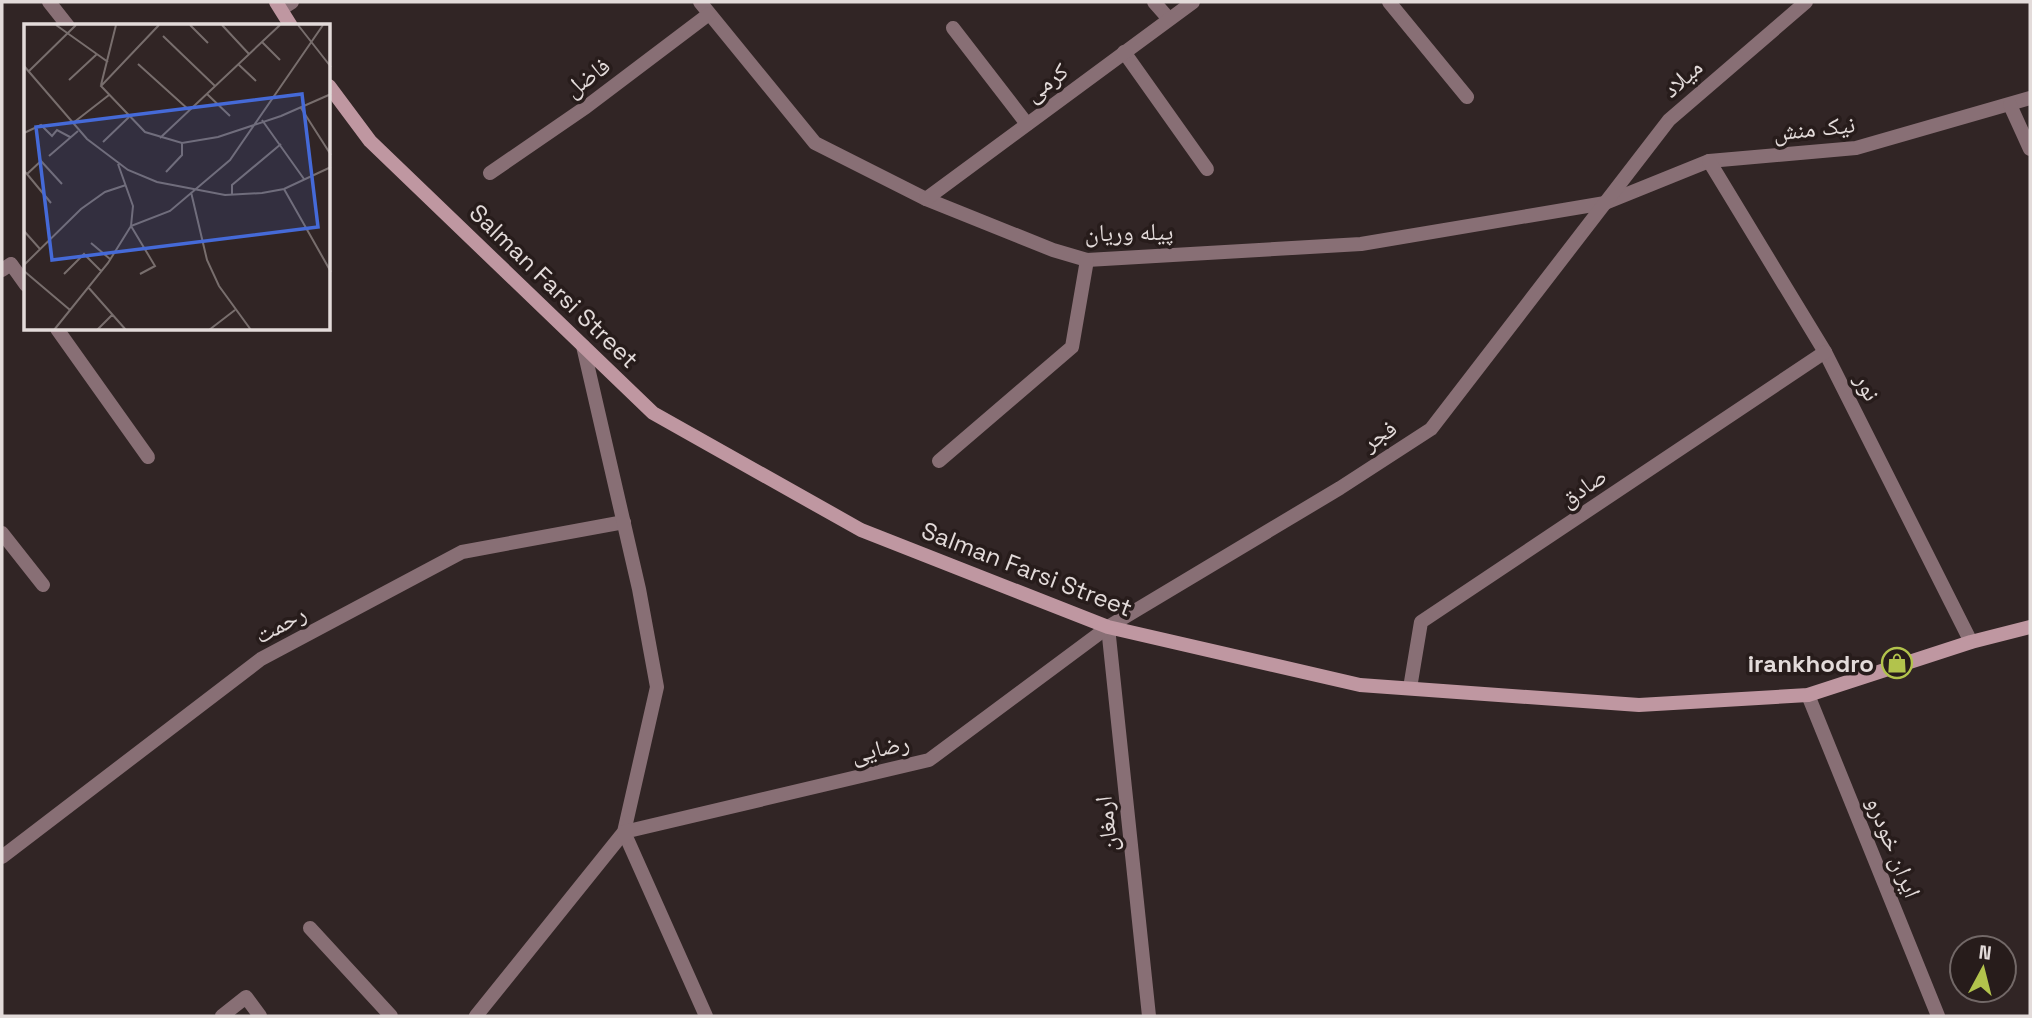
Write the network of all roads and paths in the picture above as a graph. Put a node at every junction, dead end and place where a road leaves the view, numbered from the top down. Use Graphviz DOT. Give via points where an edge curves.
graph roads {
  1 [pos="49,2"];
  2 [pos="1154,2"];
  3 [pos="1193,2"];
  4 [pos="1389,2"];
  5 [pos="1806,2"];
  6 [pos="283,4"];
  7 [pos="705,8"];
  8 [pos="1170,19"];
  9 [pos="66,24"];
  10 [pos="290,24"];
  11 [pos="953,28"];
  12 [pos="1124,52"];
  13 [pos="331,89"];
  14 [pos="1467,97"];
  15 [pos="2030,99"];
  16 [pos="2010,105"];
  17 [pos="1027,124"];
  18 [pos="2030,149"];
  19 [pos="1709,161"];
  20 [pos="1207,169"];
  21 [pos="490,173"];
  22 [pos="926,199"];
  23 [pos="1605,203"];
  24 [pos="1087,260"];
  25 [pos="2,270"];
  26 [pos="24,282"];
  27 [pos="58,331"];
  28 [pos="583,346"];
  29 [pos="1825,352"];
  30 [pos="148,457"];
  31 [pos="939,461"];
  32 [pos="624,522"];
  33 [pos="2,533"];
  34 [pos="43,585"];
  35 [pos="1108,627"];
  36 [pos="2030,627"];
  37 [pos="1971,642"];
  38 [pos="1410,688"];
  39 [pos="1808,695"];
  40 [pos="624,832"];
  41 [pos="2,857"];
  42 [pos="310,928"];
  43 [pos="222,1016"];
  44 [pos="260,1016"];
  45 [pos="391,1016"];
  46 [pos="476,1016"];
  47 [pos="706,1016"];
  48 [pos="1149,1016"];
  49 [pos="1938,1016"];
  1 -- 9 [label="street"];
  2 -- 8 [label="street"];
  3 -- 8 [label="street, کرمی"];
  4 -- 14 [label="street"];
  5 -- 23 [label="street, میلاد" via="1669,120"];
  6 -- 10 [label="main road"];
  7 -- 21 [label="street, فاضل" via="586,107"];
  7 -- 22 [label="street, پیله وریان" via="815,143"];
  8 -- 12 [label="street, کرمی"];
  11 -- 17 [label="street"];
  12 -- 17 [label="street, کرمی"];
  12 -- 20 [label="street"];
  13 -- 28 [label="main road, Salman Farsi Street" via="370,141"];
  15 -- 16 [label="street, نیک منش"];
  16 -- 18 [label="street"];
  16 -- 19 [label="street, نیک منش" via="1856,148"];
  17 -- 22 [label="street, کرمی"];
  19 -- 23 [label="street, نیک منش"];
  19 -- 29 [label="street, نور"];
  22 -- 24 [label="street, پیله وریان"];
  23 -- 24 [label="street, پیله وریان" via="1360,244"];
  23 -- 35 [label="street, فجر" via="1430,429"];
  24 -- 31 [label="street" via="1072,347"];
  25 -- 26 [label="street" via="11,264"];
  27 -- 30 [label="street"];
  28 -- 32 [label="street"];
  28 -- 35 [label="main road, Salman Farsi Street" via="653,413 861,530"];
  29 -- 37 [label="street, نور"];
  29 -- 38 [label="street, صادق" via="1421,622"];
  32 -- 40 [label="street" via="657,687"];
  32 -- 41 [label="street, رحمت" via="462,552 261,659"];
  33 -- 34 [label="street"];
  35 -- 38 [label="main road, Salman Farsi Street" via="1360,685"];
  35 -- 40 [label="street, رضایی" via="929,760"];
  35 -- 48 [label="street, ارمغان"];
  36 -- 37 [label="main road, Salman Farsi Street"];
  37 -- 39 [label="main road, Salman Farsi Street"];
  38 -- 39 [label="main road, Salman Farsi Street" via="1639,705"];
  39 -- 49 [label="street, ایران خودرو"];
  40 -- 46 [label="street"];
  40 -- 47 [label="street"];
  42 -- 45 [label="street"];
  43 -- 44 [label="street" via="246,998"];
}
